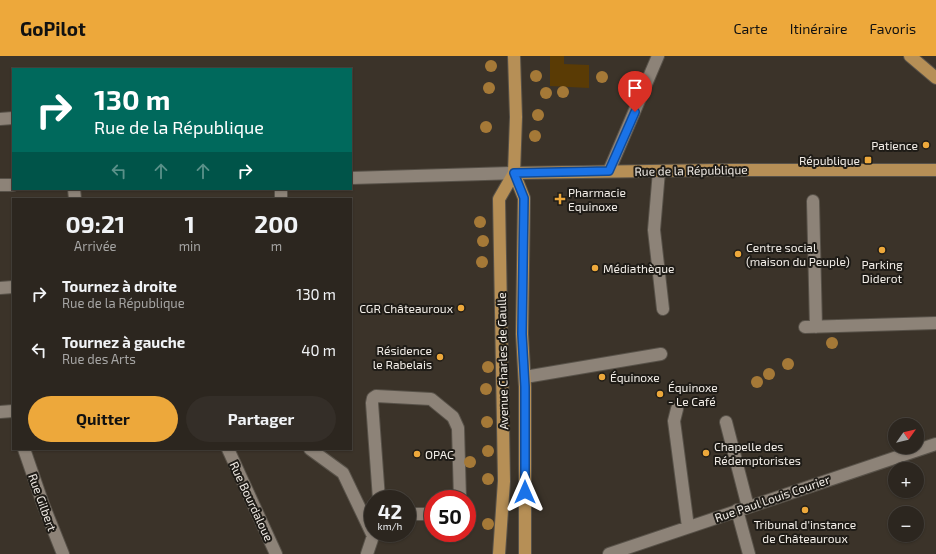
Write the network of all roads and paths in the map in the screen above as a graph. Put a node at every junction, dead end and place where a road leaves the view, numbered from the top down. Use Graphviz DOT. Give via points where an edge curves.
graph roads {
  1 [pos="514,56"];
  2 [pos="658,56"];
  3 [pos="910,56"];
  4 [pos="936,78"];
  5 [pos="12,118"];
  6 [pos="0,119"];
  7 [pos="936,170"];
  8 [pos="609,171"];
  9 [pos="659,171"];
  10 [pos="514,173"];
  11 [pos="352,178"];
  12 [pos="0,185"];
  13 [pos="12,185"];
  14 [pos="813,201"];
  15 [pos="12,287"];
  16 [pos="0,288"];
  17 [pos="663,309"];
  18 [pos="936,323"];
  19 [pos="661,354"];
  20 [pos="525,377"];
  21 [pos="678,409"];
  22 [pos="726,422"];
  23 [pos="936,444"];
  24 [pos="24,450"];
  25 [pos="229,450"];
  26 [pos="311,450"];
  27 [pos="378,490"];
  28 [pos="460,490"];
  29 [pos="364,507"];
  30 [pos="742,508"];
  31 [pos="688,527"];
  32 [pos="371,542"];
  33 [pos="525,553"];
  34 [pos="63,554"];
  35 [pos="276,554"];
  36 [pos="367,554"];
  37 [pos="499,554"];
  38 [pos="609,554"];
  39 [pos="749,554"];
  1 -- 10 [label="main road, Avenue Charles de Gaulle"];
  2 -- 8 [label="street"];
  3 -- 4 [label="main road"];
  5 -- 6 [label="street"];
  7 -- 9 [label="main road, Rue de la République"];
  8 -- 9 [label="main road, Rue de la République"];
  8 -- 10 [label="main road, Rue de la République"];
  9 -- 17 [label="street" via="654,230"];
  10 -- 11 [label="street, Rue de la République"];
  10 -- 20 [label="main road, Avenue Charles de Gaulle" via="524,198 522,334"];
  10 -- 37 [label="main road, Avenue Charles de Gaulle" via="499,199 504,481"];
  12 -- 13 [label="street"];
  14 -- 18 [label="street" via="811,327"];
  15 -- 16 [label="street"];
  19 -- 20 [label="street"];
  20 -- 33 [label="main road, Avenue Charles de Gaulle"];
  21 -- 31 [label="street" via="674,421"];
  22 -- 30 [label="street"];
  23 -- 30 [label="street, Rue Paul Louis Courier"];
  24 -- 34 [label="street, Rue Gilbert"];
  25 -- 35 [label="street, Rue Bourdaloue"];
  26 -- 29 [label="street" via="343,473"];
  27 -- 28 [label="street" via="372,403 372,398 376,396 431,399 453,418 458,428"];
  30 -- 31 [label="street, Rue Paul Louis Courier"];
  30 -- 39 [label="street"];
  31 -- 38 [label="street, Rue Paul Louis Courier"];
  32 -- 36 [label="street"];
}
